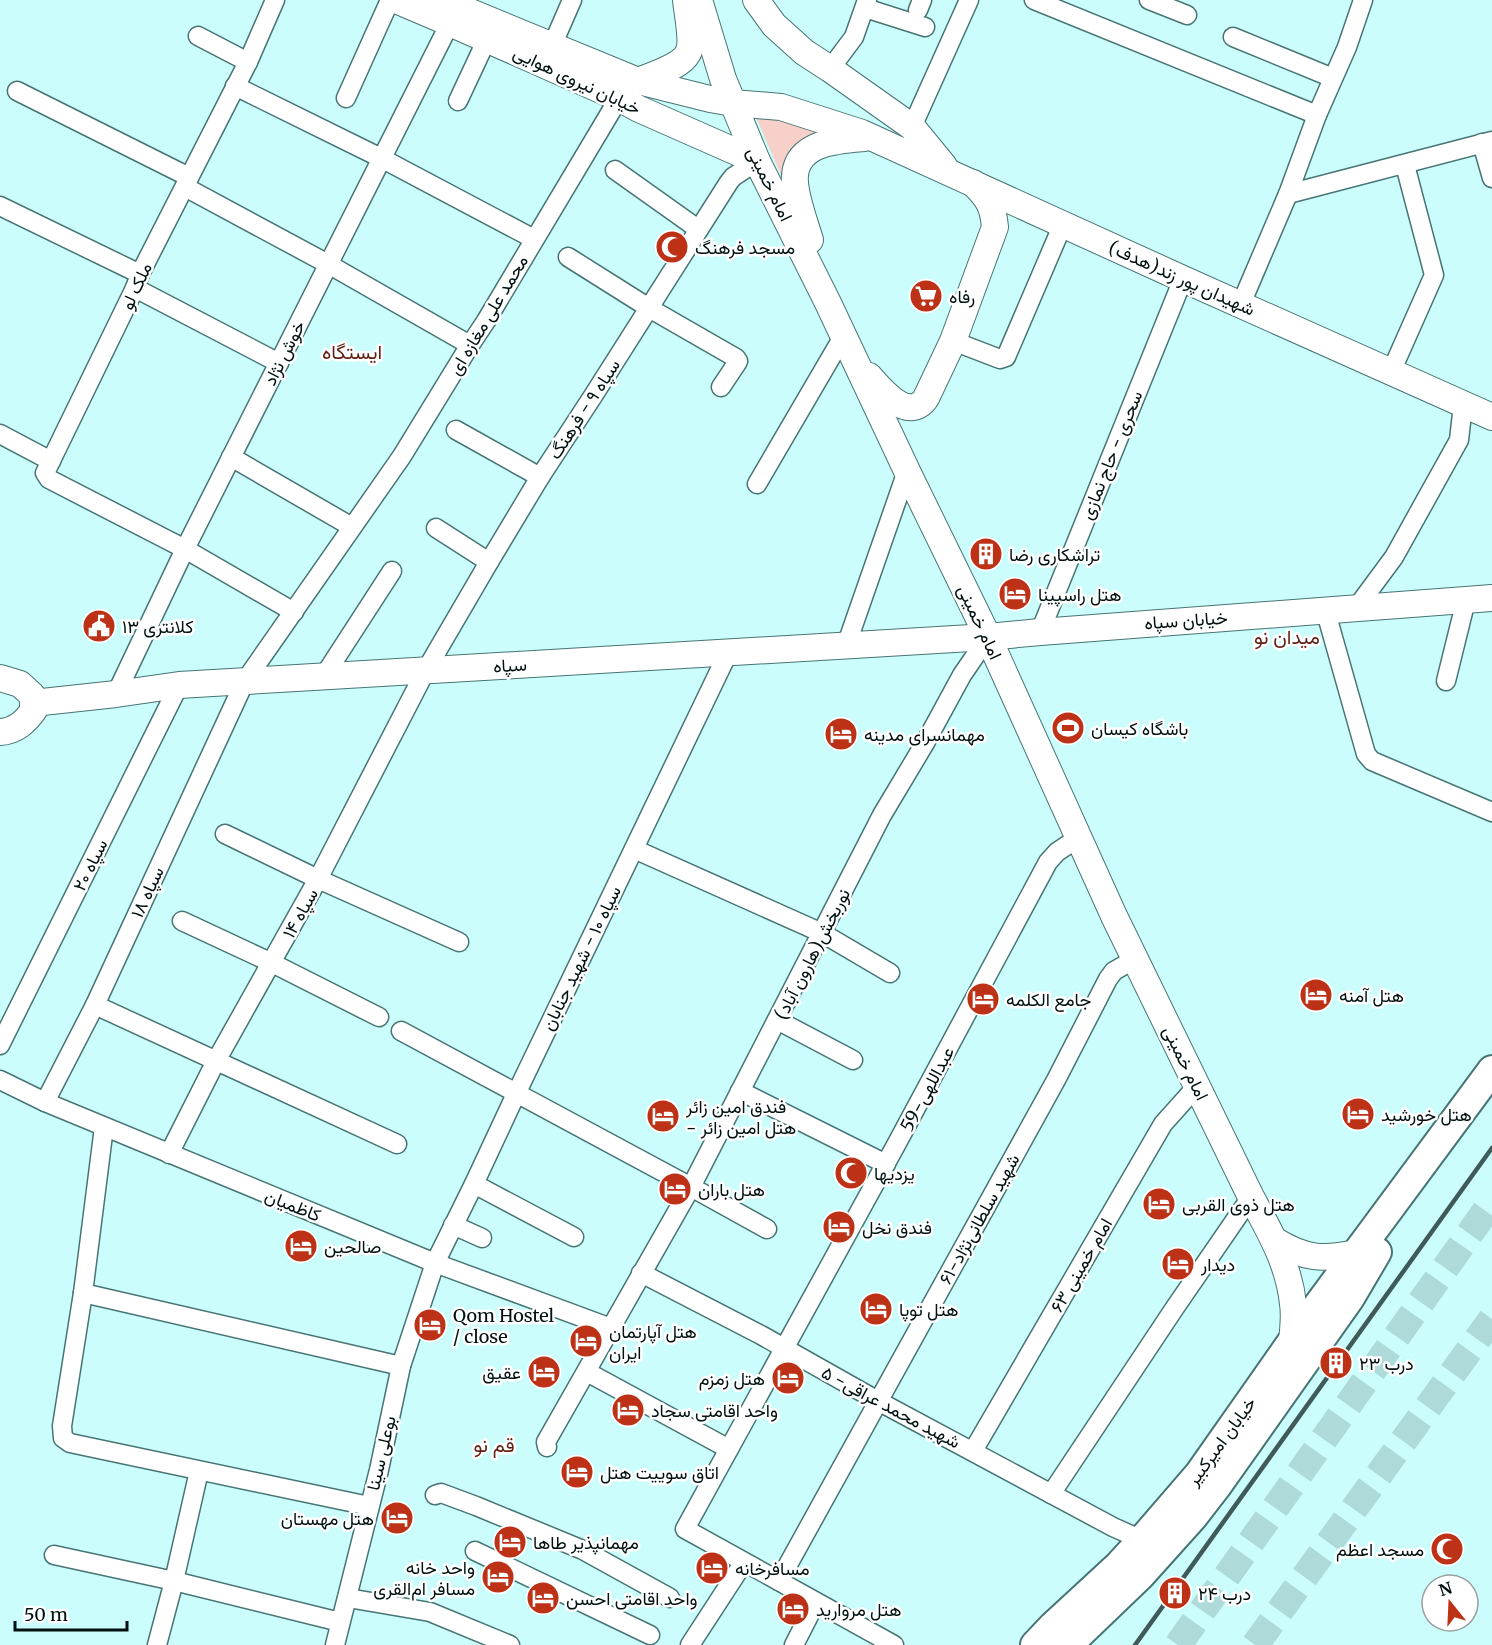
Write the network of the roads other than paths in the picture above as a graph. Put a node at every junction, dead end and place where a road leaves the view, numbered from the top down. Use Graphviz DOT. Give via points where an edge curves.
graph roads {
  1 [pos="275,0"];
  2 [pos="390,0"];
  3 [pos="396,0"];
  4 [pos="572,0"];
  5 [pos="686,0"];
  6 [pos="699,0"];
  7 [pos="756,0"];
  8 [pos="1034,0"];
  9 [pos="1149,0"];
  10 [pos="1363,0"];
  11 [pos="967,1"];
  12 [pos="866,4"];
  13 [pos="449,7"];
  14 [pos="922,12"];
  15 [pos="1188,15"];
  16 [pos="198,36"];
  17 [pos="1233,37"];
  18 [pos="487,39"];
  19 [pos="552,46"];
  20 [pos="248,63"];
  21 [pos="830,69"];
  22 [pos="1333,78"];
  23 [pos="638,81"];
  24 [pos="236,86"];
  25 [pos="18,91"];
  26 [pos="346,98"];
  27 [pos="619,98"];
  28 [pos="458,101"];
  29 [pos="733,103"];
  30 [pos="1317,115"];
  31 [pos="912,127"];
  32 [pos="873,138"];
  33 [pos="1487,142"];
  34 [pos="381,158"];
  35 [pos="758,160"];
  36 [pos="1405,165"];
  37 [pos="615,170"];
  38 [pos="948,171"];
  39 [pos="1492,178"];
  40 [pos="187,182"];
  41 [pos="972,182"];
  42 [pos="1288,194"];
  43 [pos="0,206"];
  44 [pos="1063,224"];
  45 [pos="698,229"];
  46 [pos="534,239"];
  47 [pos="568,257"];
  48 [pos="328,264"];
  49 [pos="1183,279"];
  50 [pos="138,281"];
  51 [pos="828,303"];
  52 [pos="1241,304"];
  53 [pos="649,308"];
  54 [pos="844,335"];
  55 [pos="953,341"];
  56 [pos="470,345"];
  57 [pos="279,363"];
  58 [pos="858,365"];
  59 [pos="1391,372"];
  60 [pos="721,387"];
  61 [pos="1463,405"];
  62 [pos="1492,417"];
  63 [pos="456,430"];
  64 [pos="0,434"];
  65 [pos="231,457"];
  66 [pos="51,461"];
  67 [pos="907,471"];
  68 [pos="540,477"];
  69 [pos="757,484"];
  70 [pos="352,527"];
  71 [pos="435,528"];
  72 [pos="185,549"];
  73 [pos="489,562"];
  74 [pos="392,571"];
  75 [pos="1492,598"];
  76 [pos="1466,600"];
  77 [pos="1357,607"];
  78 [pos="1326,609"];
  79 [pos="294,612"];
  80 [pos="1040,632"];
  81 [pos="988,637"];
  82 [pos="846,646"];
  83 [pos="728,653"];
  84 [pos="426,670"];
  85 [pos="324,676"];
  86 [pos="0,678"];
  87 [pos="245,681"];
  88 [pos="1446,681"];
  89 [pos="179,685"];
  90 [pos="116,694"];
  91 [pos="33,703"];
  92 [pos="0,732"];
  93 [pos="1492,812"];
  94 [pos="225,834"];
  95 [pos="1078,838"];
  96 [pos="634,849"];
  97 [pos="318,879"];
  98 [pos="182,921"];
  99 [pos="822,933"];
  100 [pos="459,942"];
  101 [pos="1135,959"];
  102 [pos="272,963"];
  103 [pos="890,973"];
  104 [pos="94,1005"];
  105 [pos="378,1017"];
  106 [pos="777,1020"];
  107 [pos="401,1031"];
  108 [pos="0,1046"];
  109 [pos="853,1059"];
  110 [pos="216,1061"];
  111 [pos="1492,1070"];
  112 [pos="0,1080"];
  113 [pos="1197,1086"];
  114 [pos="740,1091"];
  115 [pos="516,1094"];
  116 [pos="45,1102"];
  117 [pos="104,1127"];
  118 [pos="397,1144"];
  119 [pos="169,1154"];
  120 [pos="885,1164"];
  121 [pos="474,1185"];
  122 [pos="691,1186"];
  123 [pos="1251,1197"];
  124 [pos="453,1225"];
  125 [pos="767,1229"];
  126 [pos="574,1237"];
  127 [pos="482,1238"];
  128 [pos="1274,1240"];
  129 [pos="435,1263"];
  130 [pos="1354,1269"];
  131 [pos="641,1273"];
  132 [pos="83,1293"];
  133 [pos="611,1328"];
  134 [pos="1292,1342"];
  135 [pos="784,1348"];
  136 [pos="401,1366"];
  137 [pos="586,1372"];
  138 [pos="878,1401"];
  139 [pos="547,1448"];
  140 [pos="729,1449"];
  141 [pos="973,1451"];
  142 [pos="199,1471"];
  143 [pos="1051,1494"];
  144 [pos="435,1495"];
  145 [pos="369,1506"];
  146 [pos="1142,1540"];
  147 [pos="474,1551"];
  148 [pos="54,1555"];
  149 [pos="744,1562"];
  150 [pos="174,1581"];
  151 [pos="779,1581"];
  152 [pos="348,1598"];
  153 [pos="670,1598"];
  154 [pos="816,1602"];
  155 [pos="340,1622"];
  156 [pos="650,1635"];
  157 [pos="157,1645"];
  158 [pos="334,1645"];
  159 [pos="510,1645"];
  160 [pos="690,1645"];
  161 [pos="794,1645"];
  162 [pos="894,1645"];
  163 [pos="1035,1645"];
  164 [pos="1068,1645"];
  1 -- 20 [label="street, ملک لو"];
  2 -- 26 [label="street"];
  3 -- 13 [label="main road, خیابان نیروی هوایی"];
  4 -- 19 [label="street"];
  5 -- 23 [label="main road" via="688,53 677,65"];
  6 -- 29 [label="main road, امام خمینی"];
  7 -- 21 [label="main road" via="774,25"];
  8 -- 30 [label="street"];
  9 -- 15 [label="street"];
  10 -- 22 [label="street"];
  11 -- 31 [label="street"];
  12 -- 14 [label="street"];
  12 -- 21 [label="street" via="854,38"];
  13 -- 18 [label="main road, خیابان نیروی هوایی"];
  13 -- 19 [label="main road, خیابان نیروی هوایی"];
  13 -- 34 [label="street, خوش نژاد"];
  16 -- 20 [label="street"];
  17 -- 22 [label="street"];
  18 -- 27 [label="main road, خیابان نیروی هوایی"];
  18 -- 28 [label="street"];
  19 -- 23 [label="main road, خیابان نیروی هوایی"];
  20 -- 24 [label="street, ملک لو"];
  21 -- 31 [label="main road"];
  22 -- 30 [label="street"];
  23 -- 29 [label="main road, خیابان نیروی هوایی"];
  24 -- 34 [label="street"];
  24 -- 40 [label="street, ملک لو"];
  25 -- 40 [label="street"];
  27 -- 35 [label="main road, خیابان نیروی هوایی"];
  27 -- 46 [label="street, محمد علی مغازه ای"];
  29 -- 32 [label="main road, خیابان نیروی هوایی" via="781,107"];
  29 -- 35 [label="main road, امام خمینی"];
  30 -- 42 [label="street"];
  31 -- 38 [label="main road"];
  32 -- 38 [label="main road, شهیدان پور زند(هدف)"];
  32 -- 51 [label="main road" via="844,139 818,146 798,165 798,198"];
  33 -- 36 [label="street"];
  33 -- 39 [label="street"];
  34 -- 46 [label="street"];
  34 -- 48 [label="street, خوش نژاد"];
  35 -- 45 [label="street, سپاه ۹ - فرهنگ" via="729,182"];
  35 -- 51 [label="main road, امام خمینی"];
  36 -- 42 [label="street"];
  36 -- 59 [label="street" via="1434,275"];
  37 -- 45 [label="street"];
  38 -- 41 [label="main road, شهیدان پور زند(هدف)"];
  40 -- 48 [label="street"];
  40 -- 50 [label="street, ملک لو"];
  41 -- 44 [label="main road, شهیدان پور زند(هدف)"];
  41 -- 55 [label="main road" via="988,199 994,227"];
  42 -- 52 [label="street"];
  43 -- 50 [label="street"];
  44 -- 49 [label="main road, شهیدان پور زند(هدف)"];
  44 -- 55 [label="street" via="1006,357"];
  45 -- 53 [label="street, سپاه ۹ - فرهنگ"];
  46 -- 56 [label="street, محمد علی مغازه ای"];
  47 -- 53 [label="street"];
  48 -- 56 [label="street"];
  48 -- 57 [label="street, خوش نژاد"];
  49 -- 52 [label="main road, شهیدان پور زند(هدف)"];
  49 -- 80 [label="street, سحری - حاج نمازی"];
  50 -- 57 [label="street"];
  50 -- 66 [label="street, ملک لو"];
  51 -- 54 [label="main road, امام خمینی"];
  52 -- 59 [label="main road, شهیدان پور زند(هدف)"];
  53 -- 60 [label="street" via="736,358 738,361"];
  53 -- 68 [label="street, سپاه ۹ - فرهنگ"];
  54 -- 58 [label="main road, امام خمینی"];
  54 -- 69 [label="street"];
  55 -- 58 [label="main road" via="926,398 910,408 889,396"];
  56 -- 70 [label="street, محمد علی مغازه ای" via="402,456"];
  57 -- 65 [label="street, خوش نژاد"];
  58 -- 67 [label="main road, امام خمینی"];
  59 -- 61 [label="main road, شهیدان پور زند(هدف)"];
  61 -- 62 [label="main road, شهیدان پور زند(هدف)"];
  61 -- 77 [label="street" via="1459,440 1394,557"];
  63 -- 68 [label="street"];
  64 -- 66 [label="street"];
  65 -- 70 [label="street"];
  65 -- 72 [label="street, خوش نژاد"];
  66 -- 72 [label="street" via="45,473 49,480"];
  67 -- 81 [label="main road, امام خمینی"];
  67 -- 82 [label="street"];
  68 -- 73 [label="street, سپاه ۹ - فرهنگ"];
  70 -- 79 [label="street, محمد علی مغازه ای"];
  71 -- 73 [label="street"];
  72 -- 79 [label="street"];
  72 -- 90 [label="street, خوش نژاد"];
  73 -- 84 [label="street, سپاه ۹ - فرهنگ"];
  74 -- 85 [label="street"];
  75 -- 76 [label="main road, خیابان سپاه"];
  76 -- 77 [label="main road, خیابان سپاه"];
  76 -- 88 [label="street"];
  77 -- 78 [label="main road, خیابان سپاه"];
  78 -- 80 [label="main road, خیابان سپاه"];
  78 -- 93 [label="street" via="1369,758"];
  79 -- 87 [label="street, سپاه ۱۸"];
  80 -- 81 [label="main road, خیابان سپاه"];
  81 -- 82 [label="main road, سپاه"];
  81 -- 95 [label="main road, امام خمینی"];
  81 -- 99 [label="street, نوربخش(هارون آباد)" via="882,815"];
  82 -- 83 [label="main road, سپاه"];
  83 -- 84 [label="main road, سپاه"];
  83 -- 96 [label="street, سپاه ۱۰ - شهید جنابان"];
  84 -- 85 [label="main road, سپاه"];
  84 -- 97 [label="street, سپاه ۱۴"];
  85 -- 87 [label="main road, سپاه"];
  86 -- 91 [label="main road" via="20,684 32,695"];
  87 -- 89 [label="main road, سپاه"];
  87 -- 104 [label="street, سپاه ۱۸"];
  89 -- 90 [label="main road, سپاه"];
  89 -- 108 [label="street, سپاه ۲۰"];
  90 -- 91 [label="main road, سپاه"];
  91 -- 92 [label="main road" via="34,710 24,723"];
  94 -- 97 [label="street"];
  95 -- 101 [label="main road, امام خمینی"];
  95 -- 120 [label="street, عبداللهی-59" via="1052,856"];
  96 -- 99 [label="street"];
  96 -- 115 [label="street, سپاه ۱۰ - شهید جنابان"];
  97 -- 100 [label="street"];
  97 -- 102 [label="street, سپاه ۱۴"];
  98 -- 102 [label="street"];
  99 -- 103 [label="street"];
  99 -- 106 [label="street, نوربخش(هارون آباد)"];
  101 -- 113 [label="main road, امام خمینی"];
  101 -- 138 [label="street, شهید سلطانی‌نژاد-۶۱" via="1108,979"];
  102 -- 105 [label="street"];
  102 -- 110 [label="street, سپاه ۱۴"];
  104 -- 110 [label="street"];
  104 -- 116 [label="street, سپاه ۱۸"];
  106 -- 109 [label="street"];
  106 -- 114 [label="street, نوربخش(هارون آباد)"];
  107 -- 115 [label="street"];
  110 -- 118 [label="street"];
  110 -- 119 [label="street, سپاه ۱۴"];
  111 -- 130 [label="main road, خیابان امیرکبیر" via="1384,1216"];
  112 -- 116 [label="street, کاظمیان"];
  113 -- 123 [label="main road, امام خمینی"];
  113 -- 141 [label="street, امام خمینی ۶۳" via="1163,1124"];
  114 -- 120 [label="street"];
  114 -- 122 [label="street, نوربخش(هارون آباد)"];
  115 -- 121 [label="street, سپاه ۱۰ - شهید جنابان"];
  115 -- 122 [label="street"];
  116 -- 117 [label="street, کاظمیان"];
  117 -- 119 [label="street, کاظمیان"];
  117 -- 132 [label="street"];
  119 -- 129 [label="street, کاظمیان"];
  120 -- 135 [label="street, عبداللهی-59"];
  121 -- 124 [label="street, سپاه ۱۰ - شهید جنابان"];
  121 -- 126 [label="street"];
  122 -- 125 [label="street"];
  122 -- 131 [label="street, نوربخش(هارون آباد)"];
  123 -- 128 [label="main road, امام خمینی"];
  123 -- 143 [label="street"];
  124 -- 127 [label="street"];
  124 -- 129 [label="street, سپاه ۱۰ - شهید جنابان"];
  128 -- 130 [label="main road" via="1313,1257 1335,1257"];
  128 -- 134 [label="main road, امام خمینی" via="1288,1272 1294,1307"];
  129 -- 133 [label="street, کاظمیان"];
  129 -- 136 [label="street, بوعلی سینا"];
  130 -- 134 [label="main road, خیابان امیرکبیر"];
  130 -- 164 [label="main road, خیابان امیرکبیر" via="1217,1486 1140,1576"];
  131 -- 133 [label="street, نوربخش(هارون آباد)"];
  131 -- 135 [label="street, شهید محمد عراقی- ۵"];
  132 -- 136 [label="street"];
  132 -- 142 [label="street" via="63,1438 70,1443"];
  133 -- 137 [label="street, نوربخش(هارون آباد)"];
  134 -- 146 [label="main road, خیابان امیرکبیر" via="1199,1474"];
  135 -- 138 [label="street, شهید محمد عراقی- ۵"];
  135 -- 140 [label="street, عبداللهی-59"];
  136 -- 145 [label="street, بوعلی سینا"];
  137 -- 139 [label="street, نوربخش(هارون آباد)" via="546,1442"];
  137 -- 140 [label="street"];
  138 -- 141 [label="street, شهید محمد عراقی- ۵"];
  138 -- 151 [label="street, شهید سلطانی‌نژاد-۶۱"];
  140 -- 149 [label="street, عبداللهی-59" via="685,1529"];
  141 -- 143 [label="street, شهید محمد عراقی- ۵"];
  142 -- 145 [label="street"];
  142 -- 150 [label="street"];
  143 -- 146 [label="street, شهید محمد عراقی- ۵"];
  144 -- 153 [label="street" via="441,1493 477,1506 583,1550"];
  145 -- 152 [label="street, بوعلی سینا"];
  146 -- 163 [label="main road, خیابان امیرکبیر"];
  147 -- 156 [label="street"];
  148 -- 150 [label="street"];
  149 -- 151 [label="street"];
  149 -- 160 [label="street"];
  150 -- 155 [label="street"];
  150 -- 157 [label="street"];
  151 -- 154 [label="street"];
  152 -- 155 [label="street, بوعلی سینا"];
  152 -- 159 [label="street" via="430,1612"];
  154 -- 161 [label="street"];
  154 -- 162 [label="street"];
  155 -- 158 [label="street, بوعلی سینا"];
}
